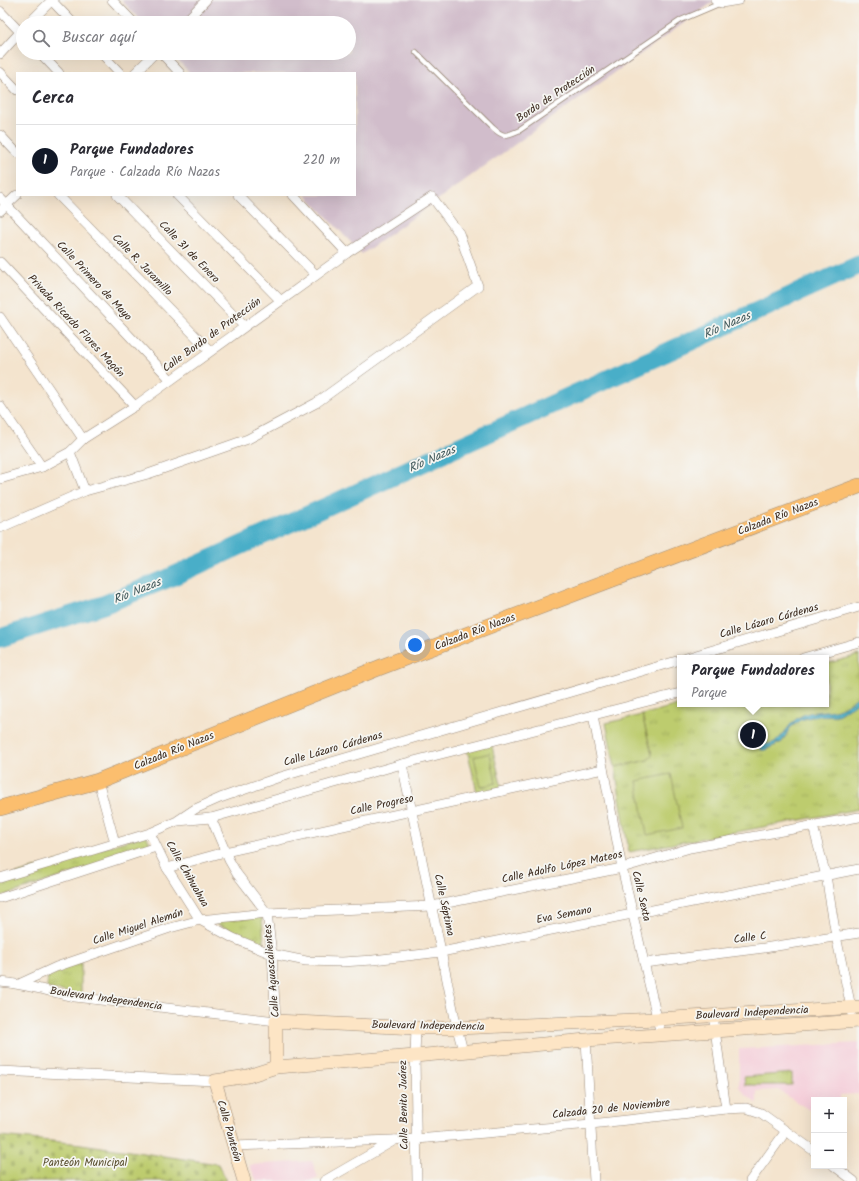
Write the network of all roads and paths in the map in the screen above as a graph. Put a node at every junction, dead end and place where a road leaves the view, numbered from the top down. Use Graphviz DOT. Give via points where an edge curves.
graph roads {
  1 [pos="52,0"];
  2 [pos="112,0"];
  3 [pos="206,0"];
  4 [pos="739,0"];
  5 [pos="718,2"];
  6 [pos="0,10"];
  7 [pos="36,16"];
  8 [pos="67,16"];
  9 [pos="127,16"];
  10 [pos="191,16"];
  11 [pos="16,26"];
  12 [pos="16,38"];
  13 [pos="416,52"];
  14 [pos="0,54"];
  15 [pos="47,60"];
  16 [pos="108,60"];
  17 [pos="148,60"];
  18 [pos="168,60"];
  19 [pos="0,72"];
  20 [pos="58,72"];
  21 [pos="119,72"];
  22 [pos="136,72"];
  23 [pos="179,72"];
  24 [pos="16,89"];
  25 [pos="0,135"];
  26 [pos="16,152"];
  27 [pos="16,196"];
  28 [pos="59,196"];
  29 [pos="117,196"];
  30 [pos="178,196"];
  31 [pos="239,196"];
  32 [pos="294,196"];
  33 [pos="2,205"];
  34 [pos="347,253"];
  35 [pos="0,262"];
  36 [pos="316,275"];
  37 [pos="280,300"];
  38 [pos="0,317"];
  39 [pos="244,326"];
  40 [pos="210,351"];
  41 [pos="170,379"];
  42 [pos="0,406"];
  43 [pos="135,406"];
  44 [pos="83,439"];
  45 [pos="70,452"];
  46 [pos="42,467"];
  47 [pos="0,479"];
  48 [pos="859,486"];
  49 [pos="85,491"];
  50 [pos="0,528"];
  51 [pos="859,607"];
  52 [pos="859,642"];
  53 [pos="696,655"];
  54 [pos="814,655"];
  55 [pos="677,661"];
  56 [pos="677,694"];
  57 [pos="593,715"];
  58 [pos="402,764"];
  59 [pos="603,770"];
  60 [pos="98,781"];
  61 [pos="0,808"];
  62 [pos="412,811"];
  63 [pos="859,817"];
  64 [pos="212,818"];
  65 [pos="177,821"];
  66 [pos="813,826"];
  67 [pos="150,833"];
  68 [pos="115,843"];
  69 [pos="156,847"];
  70 [pos="225,852"];
  71 [pos="167,868"];
  72 [pos="622,868"];
  73 [pos="859,869"];
  74 [pos="826,876"];
  75 [pos="0,878"];
  76 [pos="0,898"];
  77 [pos="432,906"];
  78 [pos="267,913"];
  79 [pos="633,913"];
  80 [pos="200,920"];
  81 [pos="859,933"];
  82 [pos="836,936"];
  83 [pos="441,952"];
  84 [pos="272,954"];
  85 [pos="644,963"];
  86 [pos="0,982"];
  87 [pos="21,983"];
  88 [pos="855,1007"];
  89 [pos="713,1015"];
  90 [pos="657,1019"];
  91 [pos="276,1021"];
  92 [pos="857,1021"];
  93 [pos="416,1028"];
  94 [pos="457,1028"];
  95 [pos="715,1030"];
  96 [pos="661,1035"];
  97 [pos="586,1040"];
  98 [pos="462,1051"];
  99 [pos="415,1056"];
  100 [pos="276,1067"];
  101 [pos="0,1071"];
  102 [pos="215,1081"];
  103 [pos="726,1109"];
  104 [pos="591,1124"];
  105 [pos="786,1131"];
  106 [pos="417,1139"];
  107 [pos="396,1140"];
  108 [pos="233,1146"];
  109 [pos="811,1149"];
  110 [pos="838,1169"];
  111 [pos="244,1181"];
  112 [pos="324,1181"];
  113 [pos="417,1181"];
  114 [pos="594,1181"];
  115 [pos="750,1181"];
  116 [pos="854,1181"];
  1 -- 7 [label="street"];
  1 -- 8 [label="street"];
  2 -- 9 [label="street"];
  3 -- 10 [label="street"];
  4 -- 5 [label="street"];
  5 -- 13 [label="lane, Bordo de Protección" via="681,20 520,130 506,135 493,128"];
  6 -- 11 [label="street"];
  12 -- 14 [label="street"];
  15 -- 20 [label="street"];
  16 -- 21 [label="street"];
  17 -- 22 [label="street"];
  18 -- 23 [label="street"];
  19 -- 24 [label="street"];
  25 -- 26 [label="street"];
  27 -- 33 [label="street"];
  28 -- 40 [label="street, Calle R. Jaramillo"];
  29 -- 39 [label="street, Calle 31 de Enero"];
  30 -- 37 [label="street"];
  31 -- 36 [label="street"];
  32 -- 34 [label="street"];
  33 -- 41 [label="street, Calle Primero de Mayo"];
  34 -- 36 [label="street, Calle Bordo de Protección"];
  34 -- 49 [label="street, Calle Bordo de Protección" via="432,197 459,233 478,286 316,403 248,439 148,474"];
  35 -- 43 [label="street, Privada Ricardo Flores Magón"];
  36 -- 37 [label="street, Calle Bordo de Protección"];
  37 -- 39 [label="street, Calle Bordo de Protección"];
  38 -- 44 [label="street"];
  39 -- 40 [label="street, Calle Bordo de Protección"];
  40 -- 41 [label="street, Calle Bordo de Protección"];
  41 -- 43 [label="street, Calle Bordo de Protección"];
  42 -- 46 [label="street"];
  43 -- 44 [label="street, Calle Bordo de Protección"];
  44 -- 45 [label="street, Calle Bordo de Protección"];
  45 -- 46 [label="street, Calle Bordo de Protección"];
  45 -- 49 [label="street"];
  46 -- 47 [label="street, Calle Bordo de Protección"];
  48 -- 60 [label="main road, Calzada Río Nazas" via="382,667"];
  49 -- 50 [label="street"];
  51 -- 53 [label="street, Calle Lázaro Cárdenas"];
  52 -- 54 [label="street"];
  55 -- 65 [label="street, Calle Lázaro Cárdenas" via="277,778 220,798"];
  56 -- 57 [label="street"];
  57 -- 58 [label="street"];
  57 -- 59 [label="street, Calle Sexta"];
  58 -- 62 [label="street, Calle Séptima"];
  58 -- 64 [label="street"];
  59 -- 62 [label="street, Calle Progreso"];
  59 -- 72 [label="street, Calle Sexta"];
  60 -- 61 [label="main road, Calzada Río Nazas"];
  60 -- 68 [label="street"];
  62 -- 70 [label="street, Calle Progreso"];
  62 -- 77 [label="street, Calle Séptima"];
  63 -- 66 [label="street, Calle Adolfo López Mateos"];
  64 -- 65 [label="street"];
  64 -- 70 [label="street, Calle Aguascalientes"];
  65 -- 67 [label="street, Calle Lázaro Cárdenas"];
  66 -- 72 [label="street, Calle Adolfo López Mateos" via="690,848"];
  66 -- 74 [label="street"];
  67 -- 68 [label="street, Calle Lázaro Cárdenas"];
  67 -- 69 [label="street, Calle Chihuahua"];
  68 -- 75 [label="street, Calle Lázaro Cárdenas"];
  69 -- 71 [label="street, Calle Chihuahua"];
  69 -- 76 [label="street"];
  70 -- 71 [label="street, Calle Progreso"];
  70 -- 78 [label="street, Calle Aguascalientes"];
  71 -- 80 [label="street, Calle Chihuahua"];
  72 -- 77 [label="street, Calle Adolfo López Mateos"];
  72 -- 79 [label="street, Calle Sexta"];
  73 -- 74 [label="street, Eva Semano"];
  74 -- 79 [label="street, Eva Semano"];
  74 -- 82 [label="street"];
  77 -- 78 [label="street, Calle Adolfo López Mateos"];
  77 -- 83 [label="street, Calle Séptima"];
  78 -- 80 [label="street, Calle Miguel Alemán"];
  78 -- 84 [label="street, Calle Aguascalientes"];
  79 -- 83 [label="street, Eva Semano"];
  79 -- 85 [label="street, Calle Sexta"];
  80 -- 84 [label="street, Calle Chihuahua" via="233,938"];
  80 -- 87 [label="street, Calle Miguel Alemán" via="56,967"];
  81 -- 82 [label="street, Calle C"];
  82 -- 85 [label="street, Calle C"];
  82 -- 88 [label="street"];
  83 -- 84 [label="street, Eva Semano" via="342,962 306,961"];
  83 -- 94 [label="street, Calle Séptima"];
  84 -- 91 [label="street, Calle Aguascalientes"];
  85 -- 90 [label="street, Calle Sexta"];
  86 -- 87 [label="street, Boulevard Independencia"];
  87 -- 91 [label="street, Boulevard Independencia" via="75,997"];
  88 -- 89 [label="street, Boulevard Independencia"];
  88 -- 92 [label="street"];
  89 -- 90 [label="street, Boulevard Independencia"];
  89 -- 95 [label="street"];
  90 -- 94 [label="street, Boulevard Independencia"];
  90 -- 96 [label="street, Calle Sexta"];
  91 -- 93 [label="street, Boulevard Independencia"];
  91 -- 100 [label="street, Calle Aguascalientes"];
  92 -- 95 [label="street, Boulevard Independencia"];
  93 -- 94 [label="street, Boulevard Independencia"];
  93 -- 99 [label="street, Calle Benito Juárez"];
  94 -- 98 [label="street, Calle Séptima"];
  95 -- 96 [label="street, Boulevard Independencia"];
  95 -- 103 [label="street"];
  96 -- 97 [label="street, Boulevard Independencia"];
  97 -- 98 [label="street, Boulevard Independencia"];
  97 -- 104 [label="street"];
  98 -- 99 [label="street, Boulevard Independencia"];
  99 -- 100 [label="street, Boulevard Independencia"];
  99 -- 106 [label="street, Calle Benito Juárez"];
  100 -- 102 [label="street, Boulevard Independencia" via="248,1076"];
  101 -- 102 [label="street, Boulevard Independencia"];
  102 -- 108 [label="street, Calle Panteón"];
  103 -- 104 [label="street, Calzada 20 de Noviembre"];
  103 -- 105 [label="street, Calzada 20 de Noviembre" via="754,1110"];
  104 -- 106 [label="street, Calzada 20 de Noviembre"];
  104 -- 114 [label="street"];
  105 -- 109 [label="street, Calzada 20 de Noviembre"];
  105 -- 115 [label="street"];
  106 -- 107 [label="street, Calzada 20 de Noviembre"];
  106 -- 113 [label="street, Calle Benito Juárez"];
  107 -- 108 [label="street, Calzada 20 de Noviembre"];
  107 -- 112 [label="street, Calzada 20 de Noviembre"];
  108 -- 111 [label="street, Calle Panteón"];
  110 -- 116 [label="street"];
}
